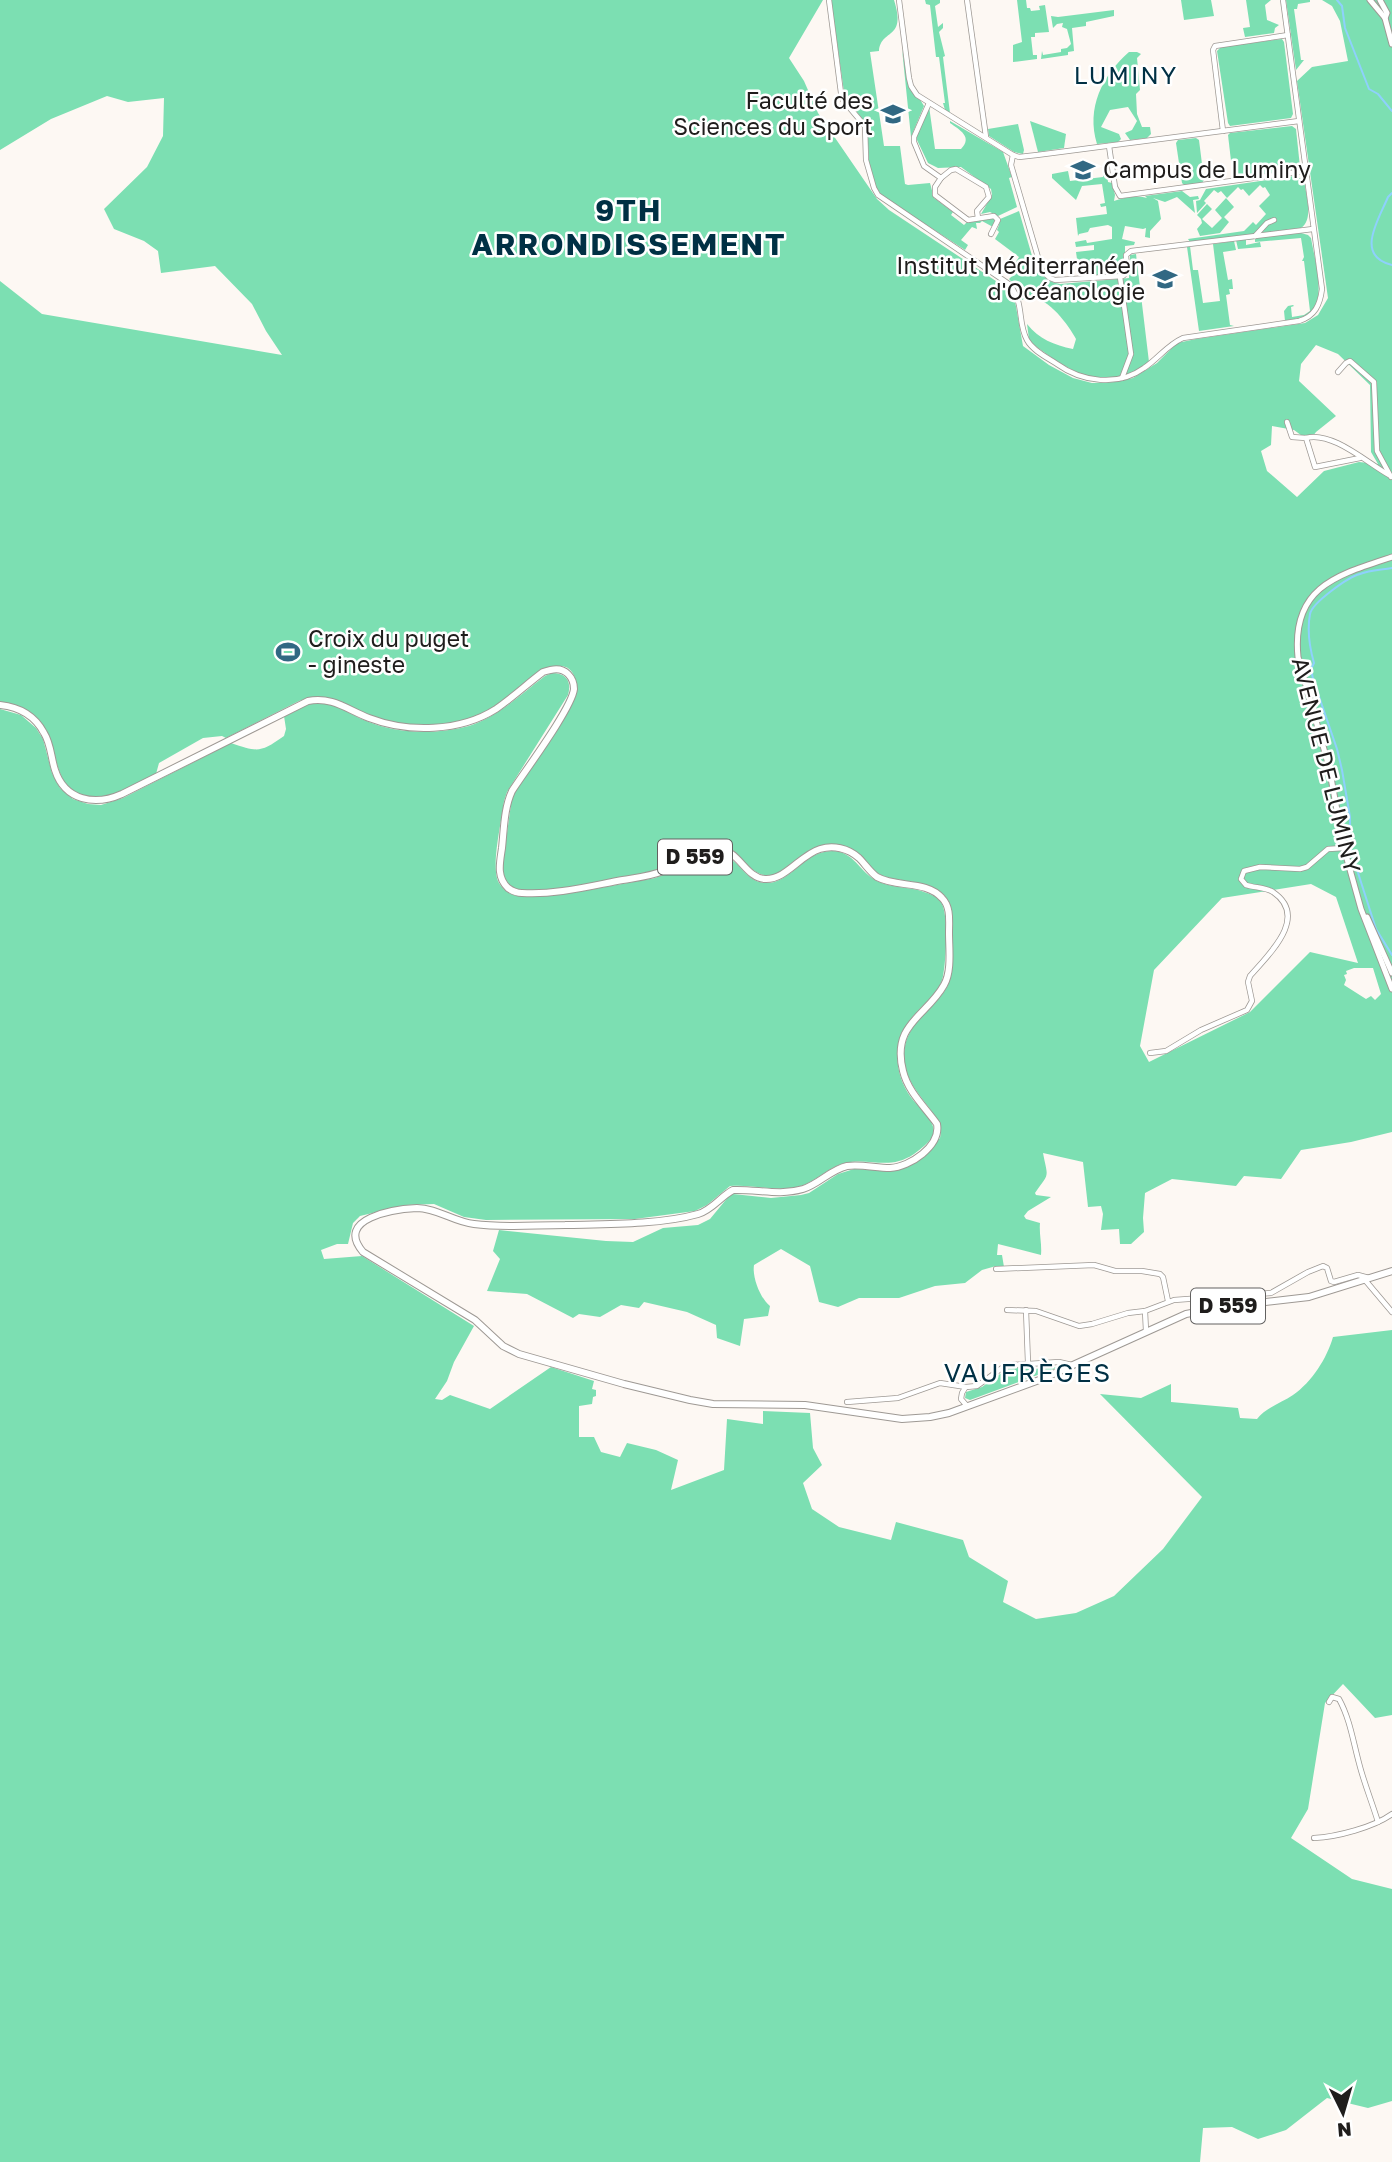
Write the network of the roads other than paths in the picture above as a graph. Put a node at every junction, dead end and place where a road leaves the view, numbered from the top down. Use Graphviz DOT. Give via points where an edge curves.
graph roads {
  1 [pos="829,0"];
  2 [pos="899,0"];
  3 [pos="967,0"];
  4 [pos="1283,0"];
  5 [pos="1370,0"];
  6 [pos="1380,0"];
  7 [pos="1385,18"];
  8 [pos="1288,35"];
  9 [pos="1392,44"];
  10 [pos="929,103"];
  11 [pos="1299,121"];
  12 [pos="1223,131"];
  13 [pos="986,138"];
  14 [pos="1109,146"];
  15 [pos="1013,155"];
  16 [pos="1306,171"];
  17 [pos="941,178"];
  18 [pos="978,218"];
  19 [pos="1274,220"];
  20 [pos="1313,229"];
  21 [pos="990,234"];
  22 [pos="1254,236"];
  23 [pos="1120,276"];
  24 [pos="1338,372"];
  25 [pos="1122,378"];
  26 [pos="1287,422"];
  27 [pos="1306,438"];
  28 [pos="1360,458"];
  29 [pos="1392,477"];
  30 [pos="1392,557"];
  31 [pos="0,705"];
  32 [pos="1344,848"];
  33 [pos="1360,901"];
  34 [pos="1392,973"];
  35 [pos="1392,989"];
  36 [pos="1150,1053"];
  37 [pos="996,1269"];
  38 [pos="1392,1271"];
  39 [pos="1368,1279"];
  40 [pos="1168,1301"];
  41 [pos="1007,1310"];
  42 [pos="1026,1310"];
  43 [pos="1146,1311"];
  44 [pos="1392,1312"];
  45 [pos="1146,1331"];
  46 [pos="1028,1363"];
  47 [pos="1072,1366"];
  48 [pos="966,1387"];
  49 [pos="847,1402"];
  50 [pos="967,1406"];
  51 [pos="1329,1702"];
  52 [pos="1392,1814"];
  53 [pos="1378,1822"];
  54 [pos="1314,1838"];
  1 -- 25 [label="street" via="841,93 865,125 866,160 878,195 1009,284 1018,297 1030,345 1074,375 1096,380"];
  2 -- 10 [label="street" via="911,86"];
  3 -- 13 [label="street"];
  4 -- 8 [label="street"];
  5 -- 7 [label="street"];
  6 -- 7 [label="street"];
  7 -- 9 [label="street"];
  8 -- 11 [label="street"];
  8 -- 12 [label="street" via="1215,46"];
  10 -- 13 [label="street"];
  10 -- 17 [label="street" via="914,142 924,166"];
  11 -- 12 [label="street"];
  11 -- 16 [label="street"];
  12 -- 14 [label="street"];
  13 -- 15 [label="street"];
  14 -- 15 [label="street"];
  14 -- 16 [label="street" via="1120,195"];
  15 -- 23 [label="street" via="1011,165 1042,271 1055,280"];
  16 -- 20 [label="street"];
  17 -- 18 [label="street" via="935,191 939,199 968,220"];
  17 -- 18 [label="street" via="956,169 986,187 989,197 977,211"];
  18 -- 21 [label="street" via="996,218"];
  19 -- 22 [label="street"];
  20 -- 22 [label="street"];
  20 -- 25 [label="street" via="1322,289 1313,314 1291,323 1183,338 1142,370"];
  22 -- 23 [label="street" via="1131,251 1126,255 1127,272"];
  23 -- 25 [label="street" via="1131,354"];
  24 -- 29 [label="street" via="1350,361 1374,382 1377,451"];
  26 -- 27 [label="street" via="1292,437"];
  27 -- 28 [label="street" via="1326,437"];
  27 -- 28 [label="street" via="1315,467"];
  28 -- 29 [label="street"];
  30 -- 32 [label="street, AVENUE DE LUMINY" via="1342,574 1321,588 1306,606 1298,627 1298,657 1329,767"];
  31 -- 50 [label="main road, D 559" via="20,710 39,725 67,789 83,799 101,801 308,701 331,701 395,725 445,727 488,714 543,673 562,670 573,682 572,696 508,802 499,869 511,890 572,890 654,874 716,849 735,856 755,877 772,878 809,853 834,847 859,858 877,876 943,898 949,923 946,981 909,1027 901,1050 908,1084 938,1130 933,1143 908,1163 892,1168 846,1167 809,1187 783,1193 733,1190 705,1211 682,1217 623,1224 490,1226 418,1208 366,1219 356,1236 363,1252 475,1321 509,1350 656,1392 713,1404 806,1405 902,1419 930,1417"];
  32 -- 33 [label="street, AVENUE DE LUMINY"];
  32 -- 36 [label="street" via="1328,849 1300,869 1244,871 1242,882 1274,893 1285,904 1287,915 1282,939 1250,976 1251,1006 1166,1051"];
  33 -- 34 [label="street, AVENUE DE LUMINY"];
  33 -- 35 [label="street, AVENUE DE LUMINY"];
  37 -- 40 [label="street" via="1085,1264 1115,1272 1160,1274"];
  38 -- 39 [label="main road, D 559"];
  39 -- 40 [label="street" via="1358,1275 1331,1281 1323,1266 1266,1295"];
  39 -- 44 [label="street"];
  39 -- 45 [label="main road, D 559" via="1308,1297 1195,1311"];
  40 -- 43 [label="street"];
  41 -- 42 [label="street"];
  42 -- 43 [label="street" via="1079,1326"];
  42 -- 46 [label="street"];
  43 -- 45 [label="street"];
  45 -- 47 [label="main road, D 559"];
  46 -- 47 [label="street" via="1066,1362"];
  46 -- 48 [label="street" via="1002,1368 981,1384"];
  47 -- 50 [label="main road, D 559"];
  48 -- 49 [label="street" via="940,1383 898,1398"];
  48 -- 50 [label="street" via="961,1395"];
  51 -- 53 [label="street" via="1335,1697 1342,1704"];
  52 -- 53 [label="street"];
  53 -- 54 [label="street"];
}
